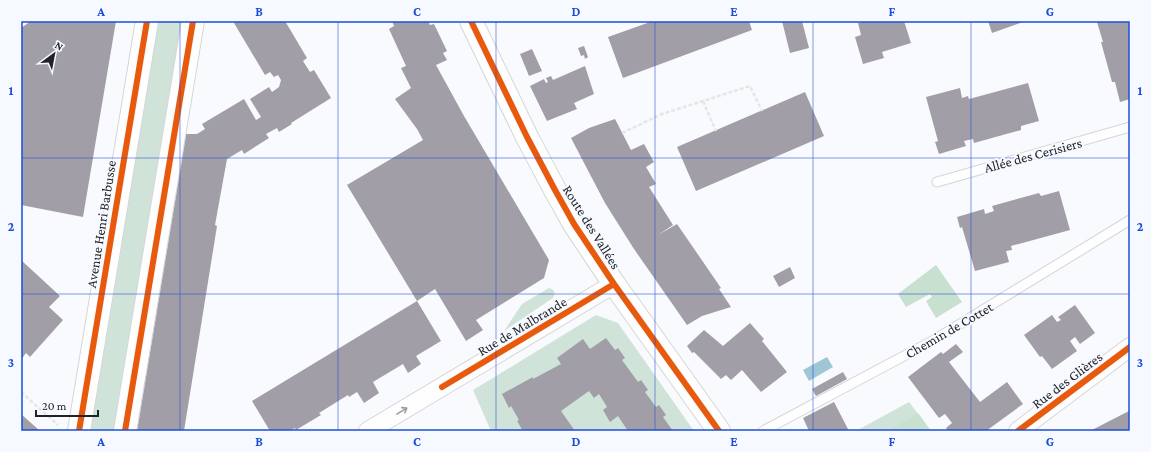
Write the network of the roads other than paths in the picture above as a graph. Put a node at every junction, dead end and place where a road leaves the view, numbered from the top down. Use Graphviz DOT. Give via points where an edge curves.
graph roads {
  1 [pos="146,21"];
  2 [pos="193,21"];
  3 [pos="471,21"];
  4 [pos="1130,127"];
  5 [pos="936,182"];
  6 [pos="1130,220"];
  7 [pos="614,284"];
  8 [pos="1130,347"];
  9 [pos="79,431"];
  10 [pos="125,431"];
  11 [pos="368,431"];
  12 [pos="719,431"];
  13 [pos="763,431"];
  14 [pos="1018,431"];
  1 -- 9 [label="street, Avenue Henri Barbusse"];
  2 -- 10 [label="street"];
  3 -- 7 [label="street, Route des Vallées" via="555,190"];
  4 -- 5 [label="lane, Allée des Cerisiers"];
  6 -- 13 [label="lane, Chemin de Cottet" via="945,333"];
  11 -- 7 [label="street, Rue de Malbrande, one-way"];
  7 -- 12 [label="street, Route des Vallées"];
  8 -- 14 [label="street, Rue des Glières"];
}
